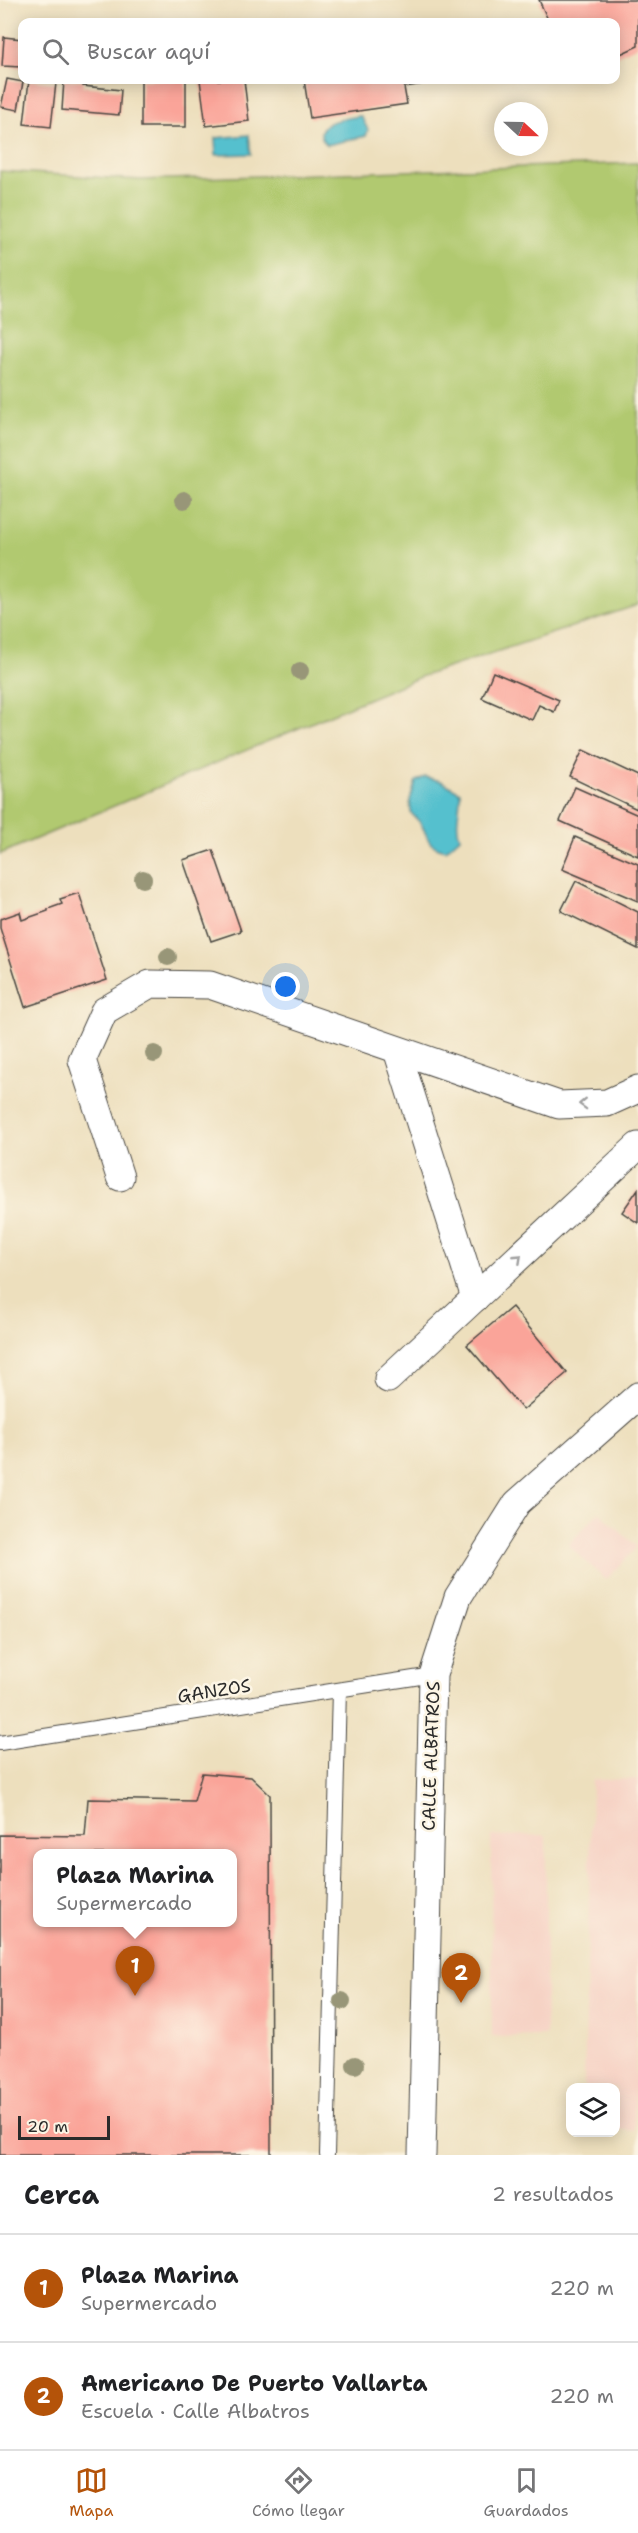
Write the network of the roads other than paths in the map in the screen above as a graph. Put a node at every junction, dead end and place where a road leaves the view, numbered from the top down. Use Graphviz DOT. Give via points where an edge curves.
graph roads {
  1 [pos="397,1050"];
  2 [pos="638,1089"];
  3 [pos="638,1146"];
  4 [pos="120,1177"];
  5 [pos="476,1298"];
  6 [pos="388,1379"];
  7 [pos="638,1396"];
  8 [pos="433,1675"];
  9 [pos="339,1689"];
  10 [pos="0,1743"];
  11 [pos="327,2155"];
  12 [pos="422,2155"];
  2 -- 1 [label="street, one-way" via="607,1103 559,1105"];
  1 -- 4 [label="street" via="210,985 150,984 105,1011 82,1060"];
  1 -- 5 [label="street"];
  5 -- 3 [label="street, one-way"];
  5 -- 6 [label="street"];
  7 -- 8 [label="street, CALLE ALBATROS" via="517,1503 458,1597"];
  8 -- 9 [label="lane, GANZOS"];
  8 -- 12 [label="street, CALLE ALBATROS"];
  9 -- 10 [label="lane, GANZOS"];
  9 -- 11 [label="lane"];
}
